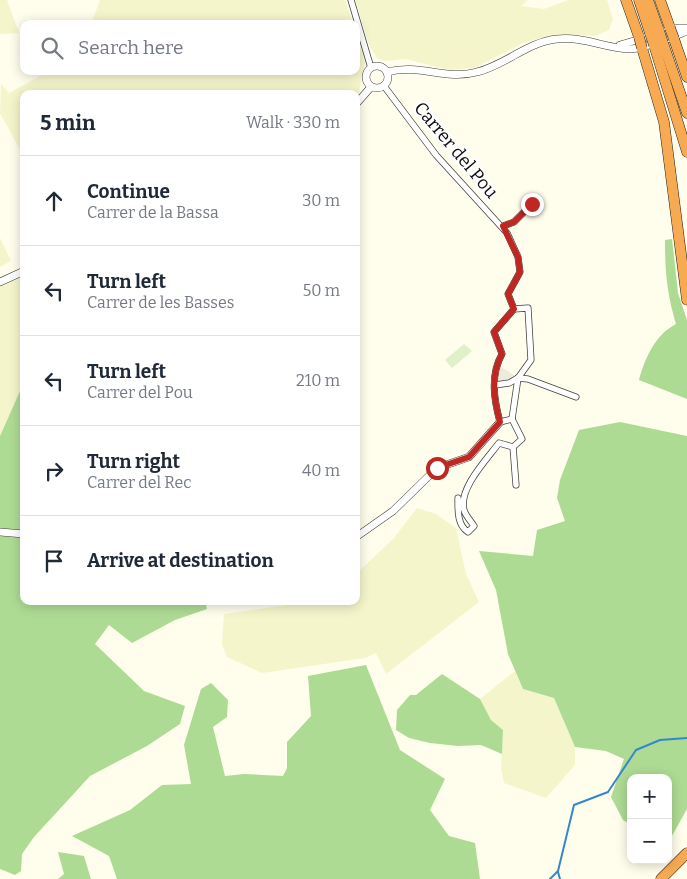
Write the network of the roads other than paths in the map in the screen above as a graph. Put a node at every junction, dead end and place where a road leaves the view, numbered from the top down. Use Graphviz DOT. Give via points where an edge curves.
graph roads {
  1 [pos="351,0"];
  2 [pos="626,0"];
  3 [pos="639,0"];
  4 [pos="648,0"];
  5 [pos="660,0"];
  6 [pos="357,20"];
  7 [pos="687,30"];
  8 [pos="360,31"];
  9 [pos="655,32"];
  10 [pos="659,44"];
  11 [pos="371,68"];
  12 [pos="387,72"];
  13 [pos="687,77"];
  14 [pos="384,86"];
  15 [pos="371,87"];
  16 [pos="360,99"];
  17 [pos="687,113"];
  18 [pos="687,152"];
  19 [pos="532,204"];
  20 [pos="503,226"];
  21 [pos="20,273"];
  22 [pos="0,282"];
  23 [pos="687,300"];
  24 [pos="514,309"];
  25 [pos="518,378"];
  26 [pos="495,385"];
  27 [pos="576,397"];
  28 [pos="512,419"];
  29 [pos="500,422"];
  30 [pos="513,447"];
  31 [pos="516,485"];
  32 [pos="458,498"];
  33 [pos="0,532"];
  34 [pos="20,534"];
  35 [pos="360,534"];
  36 [pos="687,853"];
  37 [pos="661,879"];
  1 -- 6 [label="street"];
  2 -- 23 [label="highway, bridge" via="658,98"];
  3 -- 9 [label="highway"];
  4 -- 9 [label="highway"];
  5 -- 13 [label="highway, bridge"];
  7 -- 12 [label="street" via="635,48 568,38 550,40 532,45 477,72 444,74 408,68"];
  8 -- 11 [label="street"];
  9 -- 10 [label="highway, bridge"];
  10 -- 17 [label="highway"];
  10 -- 18 [label="highway"];
  11 -- 12 [label="street" via="378,66"];
  11 -- 15 [label="street" via="366,77"];
  12 -- 14 [label="street" via="388,80"];
  14 -- 15 [label="street" via="378,89"];
  14 -- 20 [label="street, Carrer del Pou" via="452,173"];
  15 -- 16 [label="street"];
  19 -- 20 [label="street" via="514,222"];
  20 -- 24 [label="street, Carrer del Pou" via="518,257 520,272 508,294"];
  21 -- 22 [label="street"];
  24 -- 25 [label="street" via="528,308 530,334 531,360"];
  24 -- 26 [label="street" via="494,332 502,354 497,364"];
  25 -- 26 [label="street"];
  25 -- 27 [label="street"];
  25 -- 28 [label="street"];
  26 -- 29 [label="street" via="494,399"];
  28 -- 29 [label="street"];
  28 -- 30 [label="street" via="522,439"];
  29 -- 35 [label="street" via="469,457 437,468 393,511"];
  30 -- 31 [label="street"];
  30 -- 32 [label="street" via="499,443 470,481 463,500 464,511 474,526 468,532 463,529 459,518"];
  33 -- 34 [label="street"];
  36 -- 37 [label="highway"];
}
